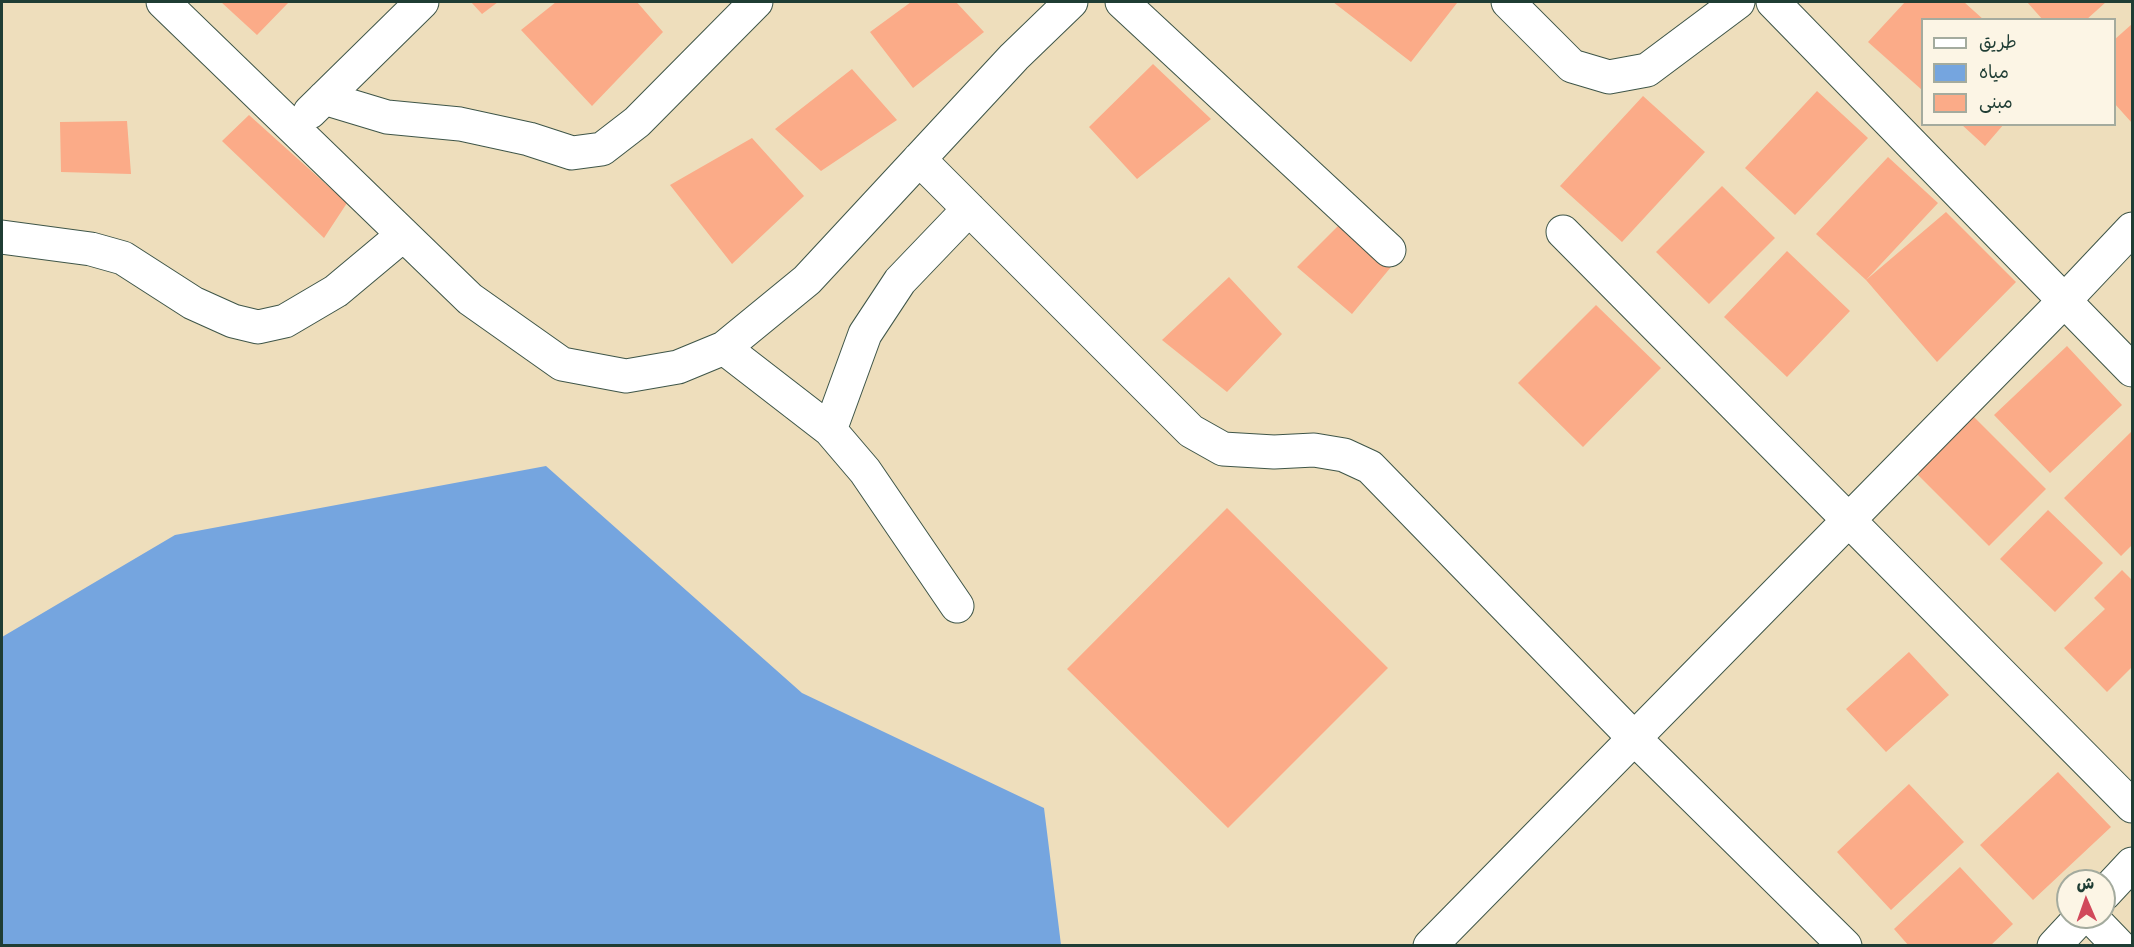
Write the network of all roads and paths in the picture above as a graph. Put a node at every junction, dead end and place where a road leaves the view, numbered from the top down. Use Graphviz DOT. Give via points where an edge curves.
graph roads {
  1 [pos="163,2"];
  2 [pos="422,2"];
  3 [pos="756,2"];
  4 [pos="1071,2"];
  5 [pos="1122,2"];
  6 [pos="1508,2"];
  7 [pos="1738,2"];
  8 [pos="1773,2"];
  9 [pos="324,98"];
  10 [pos="294,128"];
  11 [pos="919,159"];
  12 [pos="969,209"];
  13 [pos="2133,229"];
  14 [pos="1563,232"];
  15 [pos="403,235"];
  16 [pos="2,237"];
  17 [pos="1389,250"];
  18 [pos="2064,301"];
  19 [pos="724,348"];
  20 [pos="2133,370"];
  21 [pos="830,430"];
  22 [pos="1849,519"];
  23 [pos="957,606"];
  24 [pos="1635,739"];
  25 [pos="2133,806"];
  26 [pos="2133,864"];
  27 [pos="2116,882"];
  28 [pos="2069,929"];
  29 [pos="2103,929"];
  30 [pos="1430,945"];
  31 [pos="1845,945"];
  32 [pos="2054,945"];
  33 [pos="2119,945"];
  1 -- 10 [label="street"];
  2 -- 9 [label="street"];
  3 -- 9 [label="street" via="637,122 602,149 572,153 460,124 387,117"];
  4 -- 11 [label="street"];
  5 -- 17 [label="street"];
  6 -- 7 [label="street" via="1572,66 1609,78 1647,70"];
  8 -- 18 [label="street"];
  9 -- 10 [label="street"];
  10 -- 15 [label="street"];
  11 -- 12 [label="street"];
  11 -- 19 [label="street" via="807,280"];
  12 -- 21 [label="street" via="900,281 865,334"];
  12 -- 24 [label="street" via="1191,431 1223,449 1314,450 1344,455 1370,467"];
  13 -- 18 [label="street"];
  14 -- 22 [label="street"];
  15 -- 16 [label="street" via="336,291 285,321 258,327 233,321 193,303 123,258 91,249"];
  15 -- 19 [label="street" via="470,299 562,364 626,376 678,367"];
  18 -- 20 [label="street"];
  18 -- 22 [label="street"];
  19 -- 21 [label="street"];
  21 -- 23 [label="street" via="865,471"];
  22 -- 24 [label="street"];
  22 -- 25 [label="street"];
  24 -- 30 [label="street"];
  24 -- 31 [label="street"];
  26 -- 27 [label="street"];
  28 -- 32 [label="street"];
  29 -- 33 [label="street"];
}
